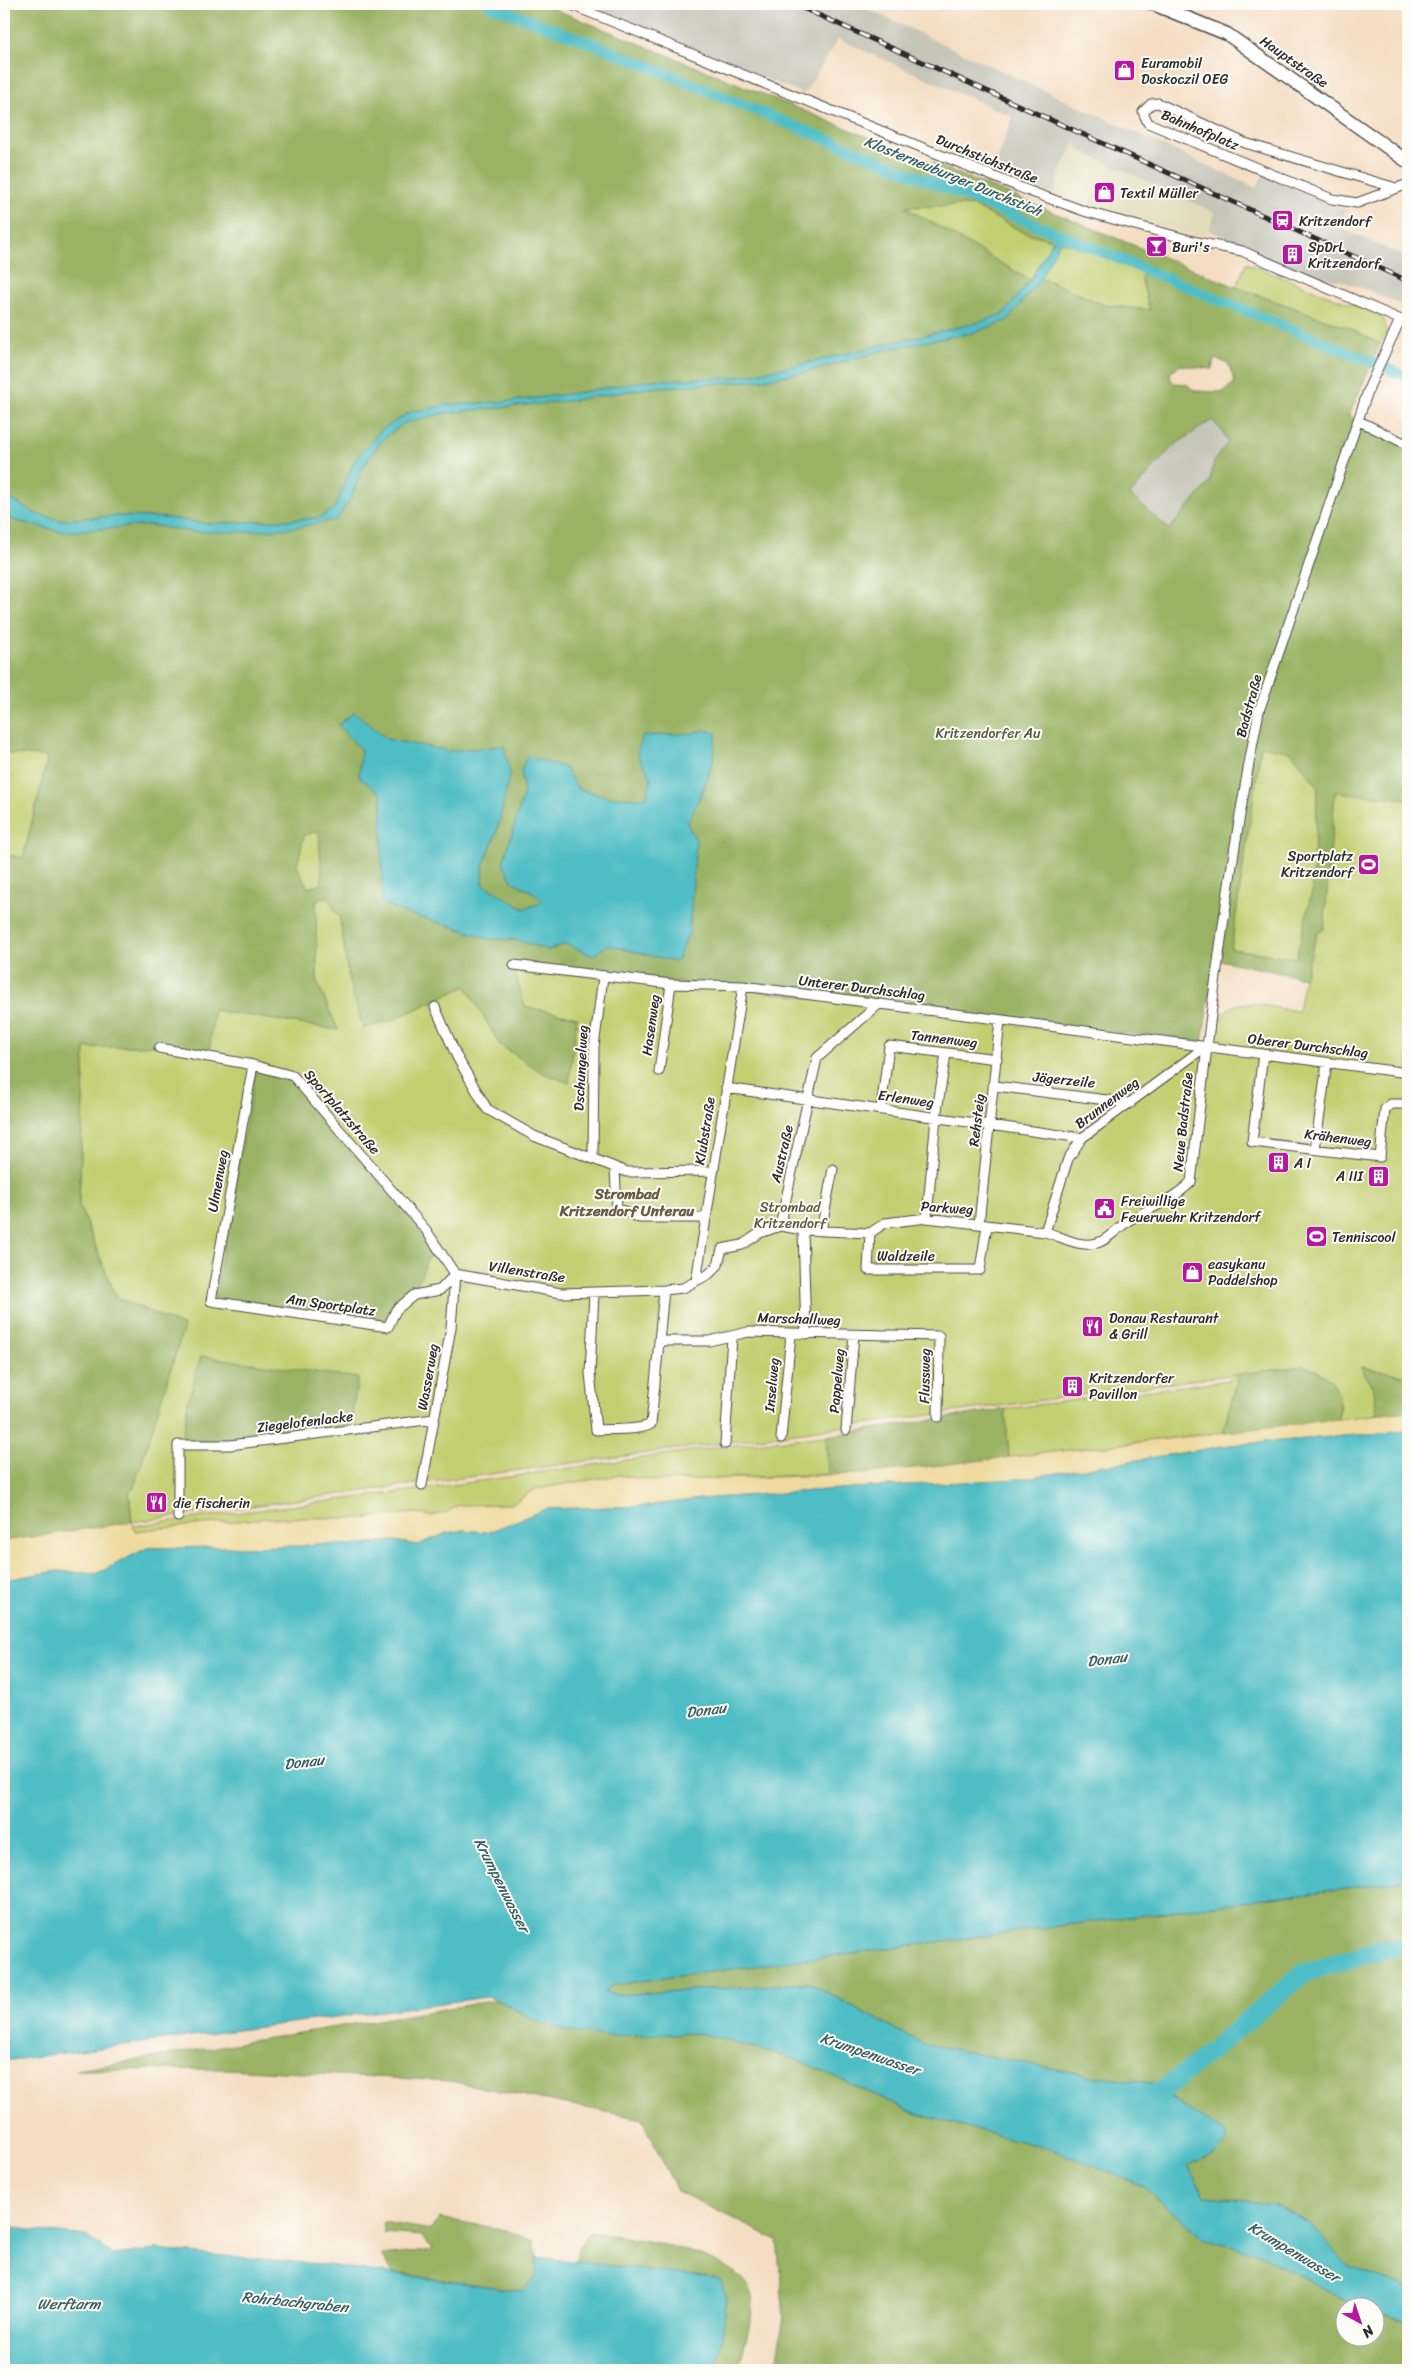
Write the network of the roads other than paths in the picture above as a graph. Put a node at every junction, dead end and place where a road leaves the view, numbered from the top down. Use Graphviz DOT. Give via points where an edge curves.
graph roads {
  1 [pos="569,4"];
  2 [pos="1153,4"];
  3 [pos="1408,162"];
  4 [pos="1408,184"];
  5 [pos="1396,188"];
  6 [pos="1404,322"];
  7 [pos="1359,421"];
  8 [pos="1408,446"];
  9 [pos="514,966"];
  10 [pos="603,977"];
  11 [pos="671,984"];
  12 [pos="743,986"];
  13 [pos="879,1004"];
  14 [pos="435,1007"];
  15 [pos="1000,1020"];
  16 [pos="1205,1047"];
  17 [pos="159,1048"];
  18 [pos="946,1054"];
  19 [pos="1263,1054"];
  20 [pos="997,1059"];
  21 [pos="1327,1063"];
  22 [pos="253,1065"];
  23 [pos="658,1070"];
  24 [pos="1408,1073"];
  25 [pos="995,1086"];
  26 [pos="726,1088"];
  27 [pos="808,1100"];
  28 [pos="1131,1102"];
  29 [pos="1406,1104"];
  30 [pos="881,1109"];
  31 [pos="936,1117"];
  32 [pos="990,1123"];
  33 [pos="1082,1138"];
  34 [pos="1315,1149"];
  35 [pos="592,1160"];
  36 [pos="615,1169"];
  37 [pos="833,1169"];
  38 [pos="713,1171"];
  39 [pos="705,1218"];
  40 [pos="927,1218"];
  41 [pos="983,1225"];
  42 [pos="780,1226"];
  43 [pos="803,1230"];
  44 [pos="821,1230"];
  45 [pos="1044,1232"];
  46 [pos="870,1233"];
  47 [pos="980,1270"];
  48 [pos="455,1274"];
  49 [pos="696,1281"];
  50 [pos="664,1290"];
  51 [pos="594,1293"];
  52 [pos="211,1301"];
  53 [pos="791,1334"];
  54 [pos="806,1334"];
  55 [pos="854,1335"];
  56 [pos="939,1336"];
  57 [pos="732,1337"];
  58 [pos="660,1341"];
  59 [pos="938,1417"];
  60 [pos="434,1419"];
  61 [pos="846,1430"];
  62 [pos="782,1438"];
  63 [pos="725,1444"];
  64 [pos="422,1485"];
  65 [pos="178,1517"];
  1 -- 6 [label="street, Durchstichstraße" via="1029,191 1086,212 1242,251"];
  2 -- 3 [label="main road, Hauptstraße" via="1227,34"];
  4 -- 5 [label="street, Bahnhofplatz"];
  5 -- 5 [label="street, Bahnhofplatz" via="1245,143 1158,103 1151,104 1143,112 1148,123 1332,199 1358,203"];
  6 -- 7 [label="street, Badstraße" via="1389,342"];
  7 -- 8 [label="street"];
  7 -- 16 [label="street, Badstraße" via="1259,711"];
  9 -- 10 [label="street, Unterer Durchschlag"];
  10 -- 11 [label="street, Unterer Durchschlag"];
  10 -- 35 [label="street, Dschungelweg" via="594,1047"];
  11 -- 12 [label="street, Unterer Durchschlag"];
  11 -- 23 [label="street, Hasenweg"];
  12 -- 13 [label="street, Unterer Durchschlag"];
  12 -- 26 [label="street, Klubstraße"];
  13 -- 15 [label="street, Unterer Durchschlag"];
  13 -- 27 [label="street, Austraße" via="818,1058"];
  14 -- 35 [label="street" via="457,1057 487,1109 534,1136"];
  15 -- 16 [label="street, Unterer Durchschlag"];
  15 -- 20 [label="street, Rehsteig"];
  16 -- 19 [label="street, Oberer Durchschlag"];
  16 -- 28 [label="street, Brunnenweg"];
  16 -- 45 [label="street, Neue Badstraße" via="1191,1182 1179,1194 1127,1222 1097,1244 1068,1243 1057,1235"];
  17 -- 22 [label="street, Sportplatzstraße"];
  18 -- 20 [label="street, Tannenweg"];
  18 -- 30 [label="street, Tannenweg" via="888,1046"];
  18 -- 31 [label="street"];
  19 -- 21 [label="street, Oberer Durchschlag"];
  19 -- 34 [label="street, Krähenweg" via="1252,1142"];
  20 -- 25 [label="street, Rehsteig"];
  21 -- 24 [label="street, Oberer Durchschlag"];
  21 -- 34 [label="street"];
  22 -- 48 [label="street, Sportplatzstraße" via="293,1076 426,1230"];
  22 -- 52 [label="street, Ulmenweg"];
  25 -- 28 [label="street, Jägerzeile"];
  25 -- 32 [label="street, Rehsteig"];
  26 -- 27 [label="street, Erlenweg"];
  26 -- 38 [label="street, Klubstraße"];
  27 -- 30 [label="street, Erlenweg"];
  27 -- 42 [label="street, Austraße"];
  28 -- 33 [label="street, Brunnenweg"];
  29 -- 34 [label="street, Krähenweg" via="1391,1104 1385,1110 1380,1157"];
  30 -- 31 [label="street, Erlenweg"];
  31 -- 32 [label="street, Erlenweg"];
  31 -- 40 [label="street"];
  32 -- 33 [label="street, Erlenweg"];
  32 -- 41 [label="street, Rehsteig"];
  33 -- 45 [label="street, Brunnenweg" via="1068,1159"];
  35 -- 36 [label="street"];
  36 -- 38 [label="street" via="627,1172"];
  36 -- 39 [label="street" via="617,1208 639,1218"];
  37 -- 44 [label="street"];
  38 -- 39 [label="street, Klubstraße"];
  39 -- 49 [label="street, Klubstraße"];
  40 -- 41 [label="street, Parkweg"];
  40 -- 46 [label="street, Parkweg" via="885,1223"];
  41 -- 45 [label="street, Parkweg"];
  41 -- 47 [label="street, Rehsteig"];
  42 -- 43 [label="street, Parkweg"];
  42 -- 49 [label="street" via="760,1233 742,1245 722,1248 718,1265 710,1274"];
  43 -- 44 [label="street, Parkweg"];
  43 -- 54 [label="street"];
  44 -- 46 [label="street, Parkweg"];
  46 -- 47 [label="street, Waldzeile" via="868,1270"];
  48 -- 51 [label="street, Villenstraße" via="561,1293"];
  48 -- 52 [label="street, Am Sportplatz" via="440,1290 414,1295 396,1310 388,1327"];
  48 -- 60 [label="street, Wasserweg" via="451,1328"];
  49 -- 50 [label="street" via="683,1288"];
  50 -- 51 [label="street, Villenstraße"];
  50 -- 58 [label="street"];
  51 -- 58 [label="street" via="590,1373 596,1430 648,1427 651,1424"];
  53 -- 54 [label="street, Marschallweg"];
  53 -- 57 [label="street, Marschallweg" via="748,1332"];
  53 -- 62 [label="street, Inselweg"];
  54 -- 55 [label="street, Marschallweg"];
  55 -- 56 [label="street, Marschallweg"];
  55 -- 61 [label="street, Pappelweg"];
  56 -- 59 [label="street, Flussweg"];
  57 -- 58 [label="street, Marschallweg" via="709,1341"];
  57 -- 63 [label="street"];
  60 -- 64 [label="street, Wasserweg"];
  60 -- 65 [label="street, Ziegelofenlacke" via="230,1445 178,1445"];
}
